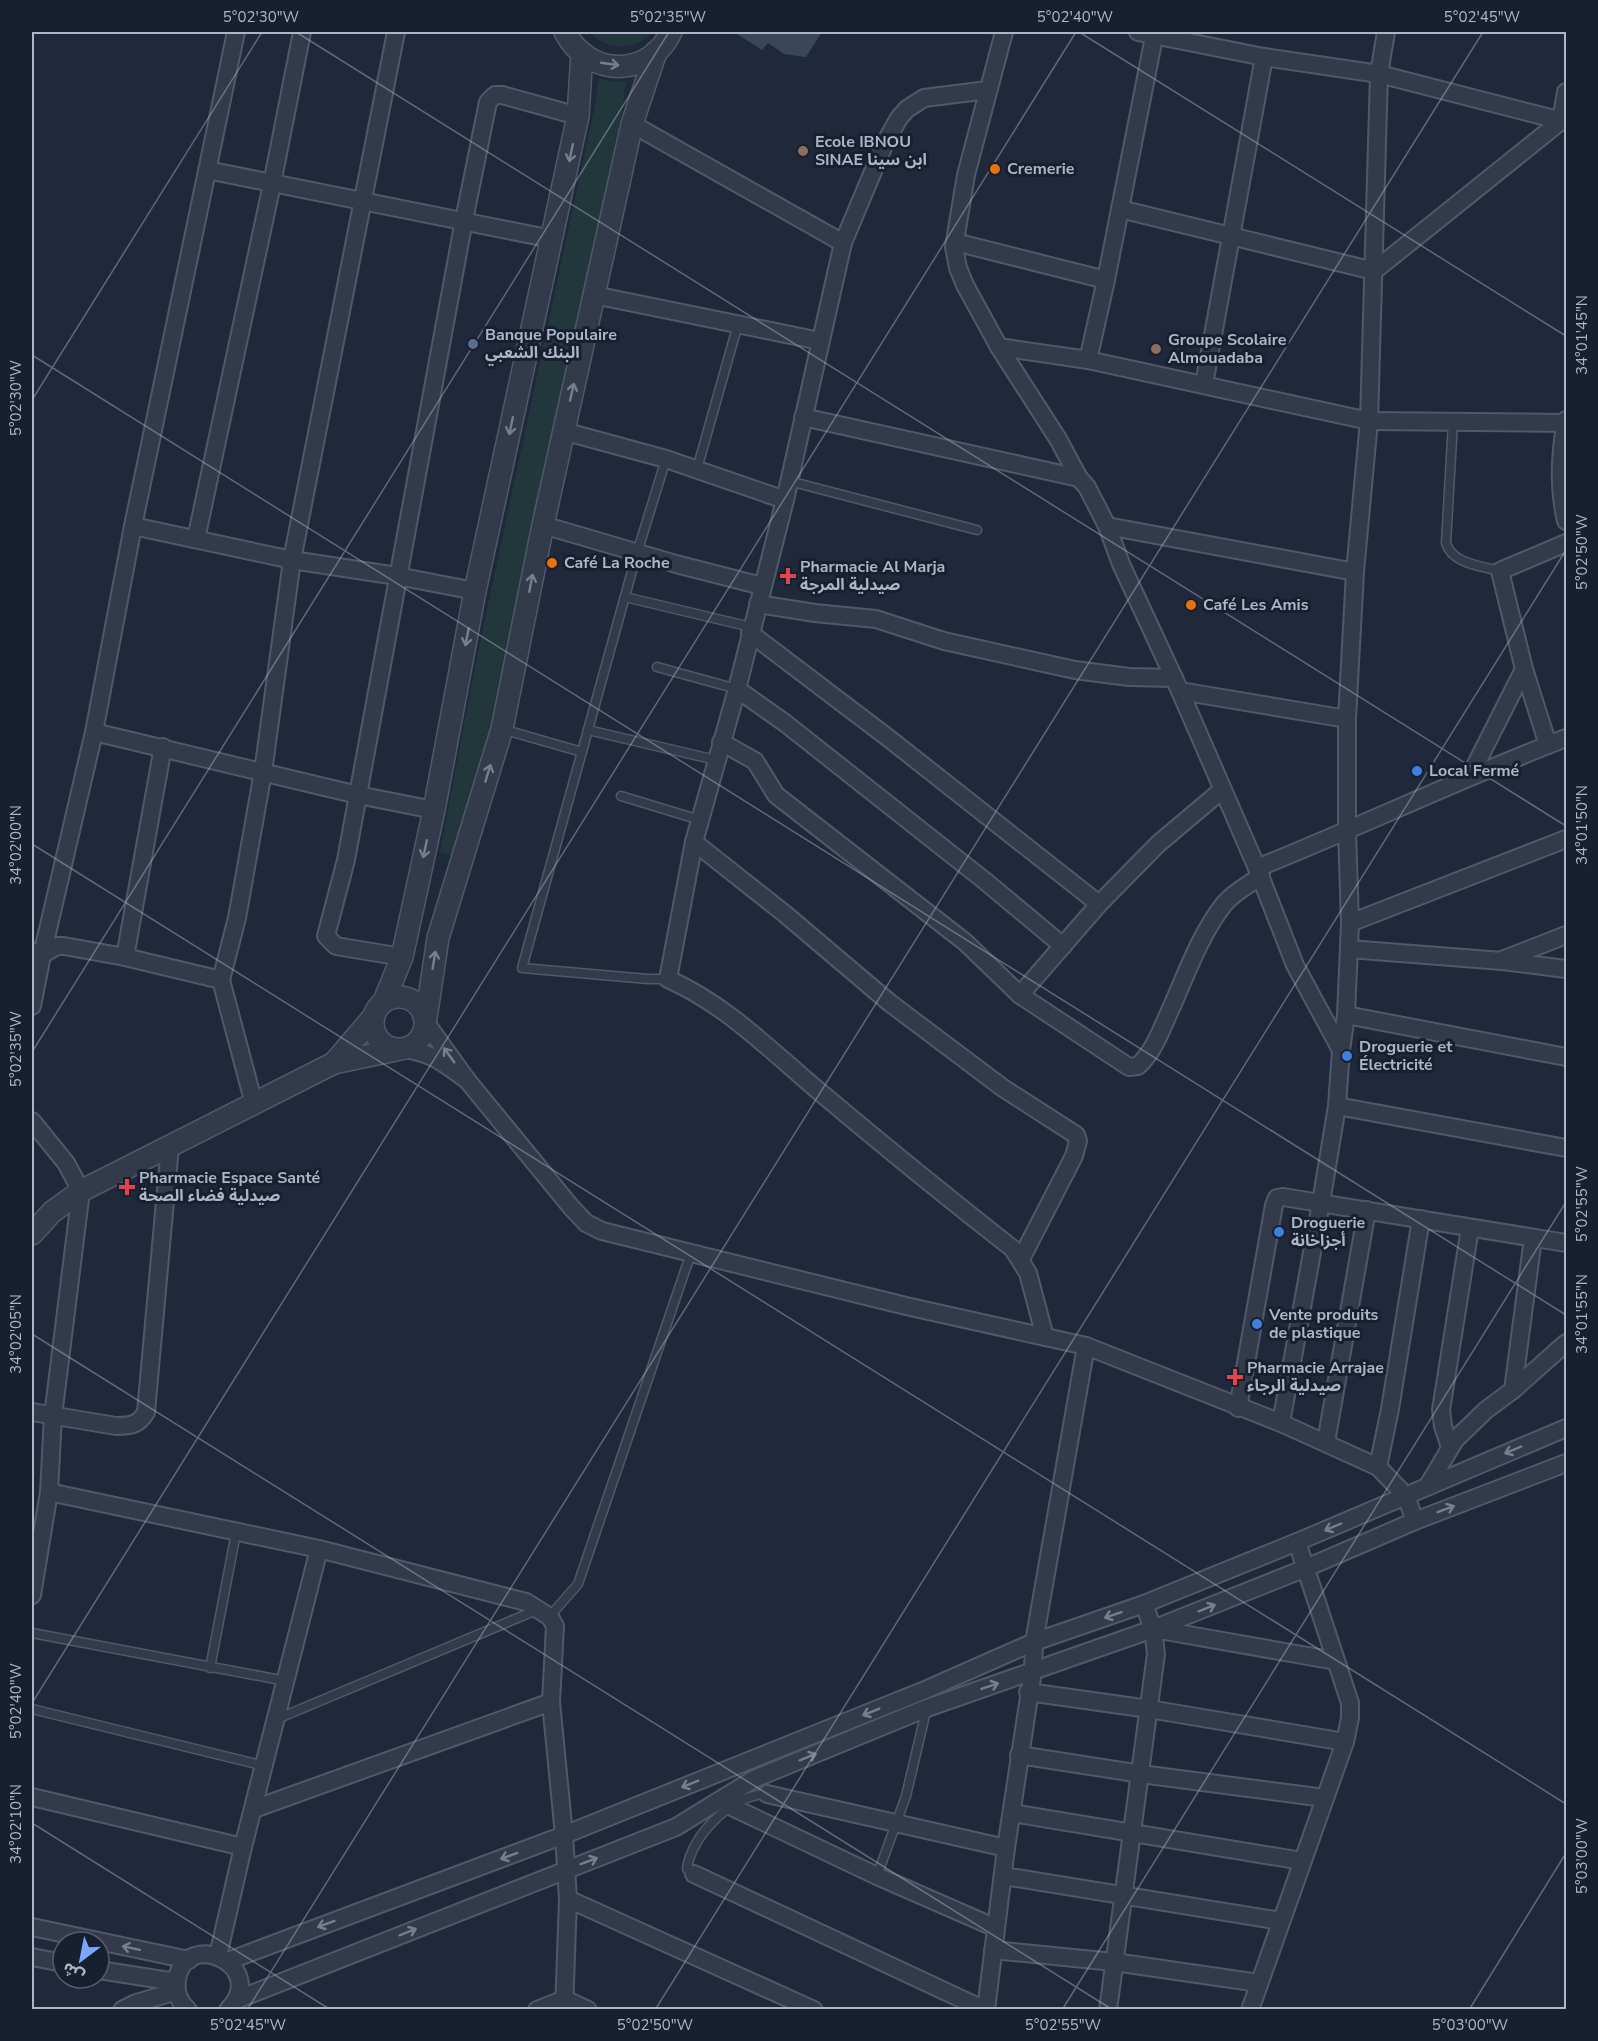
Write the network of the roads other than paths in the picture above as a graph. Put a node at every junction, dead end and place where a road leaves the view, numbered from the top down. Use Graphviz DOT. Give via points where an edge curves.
graph roads {
  1 [pos="236,32"];
  2 [pos="302,32"];
  3 [pos="396,32"];
  4 [pos="565,32"];
  5 [pos="671,32"];
  6 [pos="1004,32"];
  7 [pos="1138,32"];
  8 [pos="1386,32"];
  9 [pos="1155,33"];
  10 [pos="656,52"];
  11 [pos="582,53"];
  12 [pos="1264,57"];
  13 [pos="1379,74"];
  14 [pos="988,90"];
  15 [pos="1566,92"];
  16 [pos="579,116"];
  17 [pos="1564,121"];
  18 [pos="632,124"];
  19 [pos="207,170"];
  20 [pos="272,184"];
  21 [pos="362,200"];
  22 [pos="1120,209"];
  23 [pos="464,220"];
  24 [pos="1230,236"];
  25 [pos="552,239"];
  26 [pos="955,242"];
  27 [pos="843,243"];
  28 [pos="1374,271"];
  29 [pos="1106,280"];
  30 [pos="594,295"];
  31 [pos="738,324"];
  32 [pos="820,341"];
  33 [pos="999,347"];
  34 [pos="1088,360"];
  35 [pos="1204,384"];
  36 [pos="803,417"];
  37 [pos="1369,422"];
  38 [pos="1453,422"];
  39 [pos="1566,422"];
  40 [pos="563,431"];
  41 [pos="666,459"];
  42 [pos="697,469"];
  43 [pos="1079,478"];
  44 [pos="789,481"];
  45 [pos="785,500"];
  46 [pos="1566,521"];
  47 [pos="543,525"];
  48 [pos="133,526"];
  49 [pos="1107,526"];
  50 [pos="977,530"];
  51 [pos="196,539"];
  52 [pos="1566,543"];
  53 [pos="637,553"];
  54 [pos="292,560"];
  55 [pos="1500,570"];
  56 [pos="1355,572"];
  57 [pos="397,576"];
  58 [pos="762,586"];
  59 [pos="475,591"];
  60 [pos="625,597"];
  61 [pos="758,604"];
  62 [pos="750,630"];
  63 [pos="657,667"];
  64 [pos="1524,669"];
  65 [pos="1177,685"];
  66 [pos="737,689"];
  67 [pos="1347,719"];
  68 [pos="502,729"];
  69 [pos="588,730"];
  70 [pos="94,732"];
  71 [pos="1566,738"];
  72 [pos="721,742"];
  73 [pos="1548,745"];
  74 [pos="162,747"];
  75 [pos="582,752"];
  76 [pos="716,760"];
  77 [pos="263,772"];
  78 [pos="1470,776"];
  79 [pos="1222,790"];
  80 [pos="358,795"];
  81 [pos="621,796"];
  82 [pos="434,810"];
  83 [pos="700,820"];
  84 [pos="1347,831"];
  85 [pos="1566,839"];
  86 [pos="694,842"];
  87 [pos="1259,872"];
  88 [pos="1099,904"];
  89 [pos="1350,923"];
  90 [pos="1566,935"];
  91 [pos="1063,946"];
  92 [pos="1349,949"];
  93 [pos="37,953"];
  94 [pos="125,957"];
  95 [pos="402,957"];
  96 [pos="1502,961"];
  97 [pos="1566,969"];
  98 [pos="668,979"];
  99 [pos="221,980"];
  100 [pos="1020,995"];
  101 [pos="32,1006"];
  102 [pos="379,1009"];
  103 [pos="1346,1015"];
  104 [pos="426,1021"];
  105 [pos="400,1050"];
  106 [pos="1341,1050"];
  107 [pos="1566,1057"];
  108 [pos="334,1063"];
  109 [pos="466,1080"];
  110 [pos="254,1104"];
  111 [pos="1336,1106"];
  112 [pos="32,1121"];
  113 [pos="170,1146"];
  114 [pos="1566,1148"];
  115 [pos="81,1191"];
  116 [pos="1321,1203"];
  117 [pos="1367,1210"];
  118 [pos="1421,1219"];
  119 [pos="1470,1227"];
  120 [pos="32,1234"];
  121 [pos="1533,1238"];
  122 [pos="1566,1243"];
  123 [pos="691,1253"];
  124 [pos="1021,1259"];
  125 [pos="1045,1337"];
  126 [pos="1566,1343"];
  127 [pos="1086,1346"];
  128 [pos="1513,1390"];
  129 [pos="1238,1408"];
  130 [pos="32,1412"];
  131 [pos="53,1416"];
  132 [pos="1281,1423"];
  133 [pos="1566,1428"];
  134 [pos="1326,1442"];
  135 [pos="1450,1447"];
  136 [pos="1566,1463"];
  137 [pos="1378,1467"];
  138 [pos="1427,1487"];
  139 [pos="49,1492"];
  140 [pos="1406,1496"];
  141 [pos="1415,1521"];
  142 [pos="236,1533"];
  143 [pos="1297,1542"];
  144 [pos="319,1549"];
  145 [pos="1306,1569"];
  146 [pos="32,1595"];
  147 [pos="1144,1604"];
  148 [pos="545,1613"];
  149 [pos="1153,1629"];
  150 [pos="32,1633"];
  151 [pos="1034,1642"];
  152 [pos="1336,1661"];
  153 [pos="210,1668"];
  154 [pos="1033,1671"];
  155 [pos="286,1681"];
  156 [pos="925,1690"];
  157 [pos="1028,1692"];
  158 [pos="551,1702"];
  159 [pos="927,1708"];
  160 [pos="32,1709"];
  161 [pos="1149,1709"];
  162 [pos="276,1719"];
  163 [pos="1345,1742"];
  164 [pos="1020,1755"];
  165 [pos="265,1766"];
  166 [pos="1141,1774"];
  167 [pos="767,1794"];
  168 [pos="32,1797"];
  169 [pos="1325,1798"];
  170 [pos="732,1807"];
  171 [pos="254,1809"];
  172 [pos="1012,1813"];
  173 [pos="896,1824"];
  174 [pos="1132,1832"];
  175 [pos="564,1836"];
  176 [pos="243,1846"];
  177 [pos="1006,1848"];
  178 [pos="1302,1861"];
  179 [pos="566,1870"];
  180 [pos="694,1874"];
  181 [pos="877,1876"];
  182 [pos="1004,1876"];
  183 [pos="1123,1895"];
  184 [pos="567,1899"];
  185 [pos="1281,1921"];
  186 [pos="32,1927"];
  187 [pos="996,1928"];
  188 [pos="993,1950"];
  189 [pos="32,1957"];
  190 [pos="223,1958"];
  191 [pos="189,1960"];
  192 [pos="51,1961"];
  193 [pos="1114,1962"];
  194 [pos="111,1972"];
  195 [pos="131,1976"];
  196 [pos="1259,1983"];
  197 [pos="176,1986"];
  198 [pos="565,2004"];
  199 [pos="232,2005"];
  200 [pos="129,2006"];
  201 [pos="188,2010"];
  202 [pos="537,2010"];
  203 [pos="588,2010"];
  204 [pos="814,2010"];
  205 [pos="986,2010"];
  206 [pos="1108,2010"];
  207 [pos="1250,2010"];
  1 -- 19 [label="street"];
  2 -- 20 [label="street"];
  3 -- 21 [label="street"];
  4 -- 11 [label="street"];
  5 -- 10 [label="street"];
  6 -- 14 [label="street"];
  7 -- 9 [label="street"];
  8 -- 13 [label="street"];
  9 -- 12 [label="street"];
  9 -- 22 [label="street"];
  11 -- 10 [label="street, one-way" via="595,62 627,66"];
  10 -- 18 [label="street"];
  11 -- 16 [label="street"];
  12 -- 13 [label="street"];
  12 -- 24 [label="street"];
  13 -- 17 [label="street"];
  13 -- 28 [label="street"];
  14 -- 26 [label="street" via="966,175"];
  14 -- 27 [label="street" via="924,98 907,109 885,143"];
  15 -- 17 [label="street"];
  16 -- 23 [label="street" via="502,95 491,98"];
  16 -- 25 [label="street, one-way"];
  17 -- 28 [label="street"];
  18 -- 27 [label="street"];
  18 -- 30 [label="street"];
  19 -- 20 [label="street"];
  19 -- 48 [label="street"];
  20 -- 21 [label="street"];
  20 -- 51 [label="street"];
  21 -- 23 [label="street"];
  21 -- 54 [label="street"];
  22 -- 24 [label="street"];
  22 -- 29 [label="street"];
  23 -- 25 [label="street"];
  23 -- 57 [label="street"];
  24 -- 28 [label="street"];
  24 -- 35 [label="street"];
  25 -- 59 [label="street, one-way"];
  26 -- 29 [label="street"];
  26 -- 33 [label="street" via="965,285"];
  27 -- 32 [label="street"];
  28 -- 37 [label="street"];
  29 -- 34 [label="street"];
  30 -- 31 [label="street"];
  40 -- 30 [label="street, one-way"];
  31 -- 32 [label="street"];
  31 -- 42 [label="lane"];
  32 -- 36 [label="street"];
  33 -- 34 [label="street"];
  33 -- 43 [label="street"];
  34 -- 35 [label="street"];
  35 -- 37 [label="street"];
  36 -- 43 [label="street"];
  36 -- 44 [label="street"];
  37 -- 38 [label="street"];
  37 -- 56 [label="street"];
  38 -- 39 [label="street"];
  38 -- 55 [label="lane" via="1446,543 1455,556 1466,562"];
  39 -- 46 [label="street" via="1559,469"];
  40 -- 41 [label="street"];
  40 -- 47 [label="street"];
  41 -- 42 [label="street"];
  41 -- 53 [label="lane"];
  42 -- 45 [label="street"];
  43 -- 49 [label="street"];
  44 -- 45 [label="street"];
  44 -- 50 [label="lane"];
  45 -- 58 [label="street"];
  47 -- 53 [label="street"];
  68 -- 47 [label="street, one-way"];
  48 -- 51 [label="street"];
  48 -- 70 [label="street"];
  49 -- 56 [label="street"];
  49 -- 65 [label="street"];
  51 -- 54 [label="street"];
  52 -- 55 [label="street"];
  53 -- 58 [label="street"];
  53 -- 60 [label="lane"];
  54 -- 57 [label="street"];
  54 -- 77 [label="street"];
  55 -- 64 [label="street"];
  56 -- 67 [label="street"];
  57 -- 59 [label="street"];
  57 -- 80 [label="street"];
  58 -- 61 [label="street"];
  59 -- 82 [label="street, one-way"];
  60 -- 62 [label="lane"];
  60 -- 69 [label="lane"];
  61 -- 62 [label="street"];
  61 -- 65 [label="street" via="876,619 944,641 1076,670"];
  62 -- 66 [label="street"];
  62 -- 88 [label="street"];
  63 -- 66 [label="lane"];
  64 -- 73 [label="street"];
  64 -- 78 [label="street"];
  65 -- 67 [label="street"];
  65 -- 79 [label="street"];
  66 -- 72 [label="street"];
  66 -- 91 [label="street" via="785,723"];
  67 -- 84 [label="street"];
  68 -- 75 [label="lane"];
  104 -- 68 [label="street, one-way" via="438,938"];
  69 -- 75 [label="lane"];
  69 -- 76 [label="lane"];
  70 -- 74 [label="street"];
  70 -- 93 [label="street"];
  71 -- 73 [label="street"];
  72 -- 76 [label="street"];
  72 -- 100 [label="street" via="755,761 776,795 965,942"];
  73 -- 78 [label="street"];
  74 -- 77 [label="street"];
  74 -- 94 [label="street"];
  75 -- 98 [label="lane" via="522,968"];
  76 -- 83 [label="street"];
  77 -- 80 [label="street"];
  77 -- 99 [label="street" via="237,918"];
  78 -- 84 [label="street"];
  79 -- 87 [label="street"];
  79 -- 88 [label="street" via="1158,844"];
  80 -- 82 [label="street"];
  80 -- 95 [label="street" via="326,936 336,946"];
  81 -- 83 [label="lane"];
  82 -- 95 [label="street, one-way"];
  83 -- 86 [label="street"];
  84 -- 87 [label="street"];
  84 -- 89 [label="street"];
  85 -- 89 [label="street"];
  86 -- 98 [label="street"];
  86 -- 124 [label="street" via="890,1003 1003,1088 1076,1135 1074,1156"];
  87 -- 100 [label="street" via="1225,903 1214,919 1155,1045 1138,1066 1129,1067"];
  87 -- 106 [label="street" via="1295,965"];
  88 -- 91 [label="street"];
  89 -- 92 [label="street"];
  90 -- 96 [label="street"];
  91 -- 100 [label="street"];
  92 -- 96 [label="street"];
  92 -- 103 [label="street"];
  93 -- 94 [label="street" via="64,946"];
  93 -- 101 [label="street"];
  94 -- 99 [label="street"];
  95 -- 102 [label="street"];
  96 -- 97 [label="street"];
  98 -- 124 [label="street" via="708,999 772,1048"];
  99 -- 110 [label="street"];
  102 -- 104 [label="street" via="392,998 410,999 417,1003"];
  102 -- 105 [label="street" via="373,1025 375,1034 380,1042"];
  102 -- 108 [label="street"];
  103 -- 106 [label="street"];
  103 -- 107 [label="street"];
  104 -- 105 [label="street" via="419,1042"];
  109 -- 104 [label="street, one-way"];
  105 -- 108 [label="street"];
  105 -- 109 [label="street" via="434,1056"];
  106 -- 111 [label="street"];
  108 -- 110 [label="street"];
  109 -- 123 [label="street" via="586,1222 617,1236"];
  110 -- 113 [label="street"];
  111 -- 114 [label="street"];
  111 -- 116 [label="street"];
  112 -- 115 [label="street" via="66,1163"];
  113 -- 115 [label="street"];
  113 -- 131 [label="street" via="146,1412 131,1426"];
  115 -- 120 [label="street" via="52,1212"];
  115 -- 131 [label="street"];
  116 -- 117 [label="street"];
  116 -- 129 [label="street" via="1284,1197 1277,1198 1274,1205"];
  116 -- 132 [label="street"];
  117 -- 118 [label="street"];
  117 -- 134 [label="street"];
  118 -- 119 [label="street"];
  118 -- 137 [label="street"];
  119 -- 121 [label="street"];
  119 -- 135 [label="street" via="1441,1410"];
  121 -- 122 [label="street"];
  121 -- 128 [label="street"];
  123 -- 125 [label="street"];
  123 -- 148 [label="lane" via="578,1584"];
  124 -- 125 [label="street"];
  125 -- 127 [label="street"];
  126 -- 128 [label="street"];
  127 -- 129 [label="street"];
  127 -- 151 [label="street"];
  128 -- 135 [label="street" via="1486,1410"];
  129 -- 132 [label="street"];
  130 -- 131 [label="street"];
  131 -- 139 [label="street"];
  132 -- 134 [label="street"];
  133 -- 138 [label="street, one-way"];
  134 -- 137 [label="street"];
  135 -- 138 [label="street"];
  141 -- 136 [label="street, one-way"];
  137 -- 140 [label="street"];
  138 -- 140 [label="street"];
  139 -- 142 [label="street"];
  139 -- 146 [label="street"];
  140 -- 141 [label="street"];
  140 -- 143 [label="street, one-way"];
  141 -- 145 [label="street"];
  142 -- 144 [label="street"];
  142 -- 153 [label="lane"];
  143 -- 145 [label="street"];
  143 -- 147 [label="street"];
  144 -- 148 [label="street" via="526,1602"];
  144 -- 155 [label="street"];
  149 -- 145 [label="street, one-way"];
  145 -- 152 [label="street"];
  147 -- 149 [label="street"];
  147 -- 151 [label="street, one-way"];
  148 -- 158 [label="street" via="555,1626"];
  148 -- 162 [label="lane"];
  149 -- 152 [label="street"];
  149 -- 154 [label="street"];
  149 -- 161 [label="street" via="1156,1654"];
  150 -- 153 [label="lane"];
  151 -- 154 [label="street"];
  151 -- 156 [label="street"];
  152 -- 163 [label="street" via="1350,1703"];
  153 -- 155 [label="lane"];
  154 -- 157 [label="street"];
  159 -- 154 [label="street, one-way"];
  155 -- 162 [label="street"];
  156 -- 159 [label="lane"];
  156 -- 175 [label="street, one-way"];
  157 -- 161 [label="street"];
  157 -- 164 [label="street"];
  158 -- 171 [label="street"];
  158 -- 175 [label="street"];
  159 -- 173 [label="lane"];
  179 -- 159 [label="street, one-way" via="676,1827 754,1779"];
  160 -- 165 [label="lane"];
  161 -- 163 [label="street"];
  161 -- 166 [label="street"];
  162 -- 165 [label="street"];
  163 -- 169 [label="street"];
  164 -- 166 [label="street"];
  164 -- 172 [label="street"];
  165 -- 171 [label="street"];
  166 -- 169 [label="street"];
  166 -- 174 [label="street"];
  167 -- 170 [label="lane" via="749,1796"];
  167 -- 173 [label="street"];
  168 -- 176 [label="street"];
  169 -- 178 [label="street"];
  170 -- 180 [label="lane" via="718,1816 693,1849 687,1869"];
  170 -- 181 [label="street"];
  171 -- 176 [label="street"];
  172 -- 174 [label="street"];
  172 -- 177 [label="street"];
  173 -- 177 [label="street"];
  173 -- 181 [label="lane"];
  174 -- 178 [label="street"];
  174 -- 183 [label="street"];
  175 -- 179 [label="street"];
  175 -- 190 [label="street, one-way"];
  176 -- 190 [label="street"];
  177 -- 182 [label="street"];
  178 -- 185 [label="street"];
  179 -- 184 [label="street"];
  199 -- 179 [label="street, one-way"];
  180 -- 205 [label="street"];
  181 -- 187 [label="street"];
  182 -- 183 [label="street"];
  182 -- 187 [label="street"];
  183 -- 185 [label="street"];
  183 -- 193 [label="street"];
  184 -- 198 [label="street"];
  184 -- 204 [label="street"];
  185 -- 196 [label="street"];
  191 -- 186 [label="street, one-way"];
  187 -- 188 [label="street"];
  188 -- 193 [label="street"];
  188 -- 205 [label="street"];
  189 -- 192 [label="street"];
  190 -- 191 [label="street" via="208,1954"];
  190 -- 199 [label="street" via="239,1979"];
  191 -- 197 [label="street" via="178,1974"];
  193 -- 196 [label="street"];
  193 -- 206 [label="street"];
  194 -- 195 [label="street"];
  195 -- 197 [label="street"];
  195 -- 200 [label="street" via="136,1991"];
  196 -- 207 [label="street"];
  197 -- 200 [label="street"];
  197 -- 201 [label="street" via="179,1999"];
  198 -- 202 [label="street"];
  198 -- 203 [label="street"];
}
